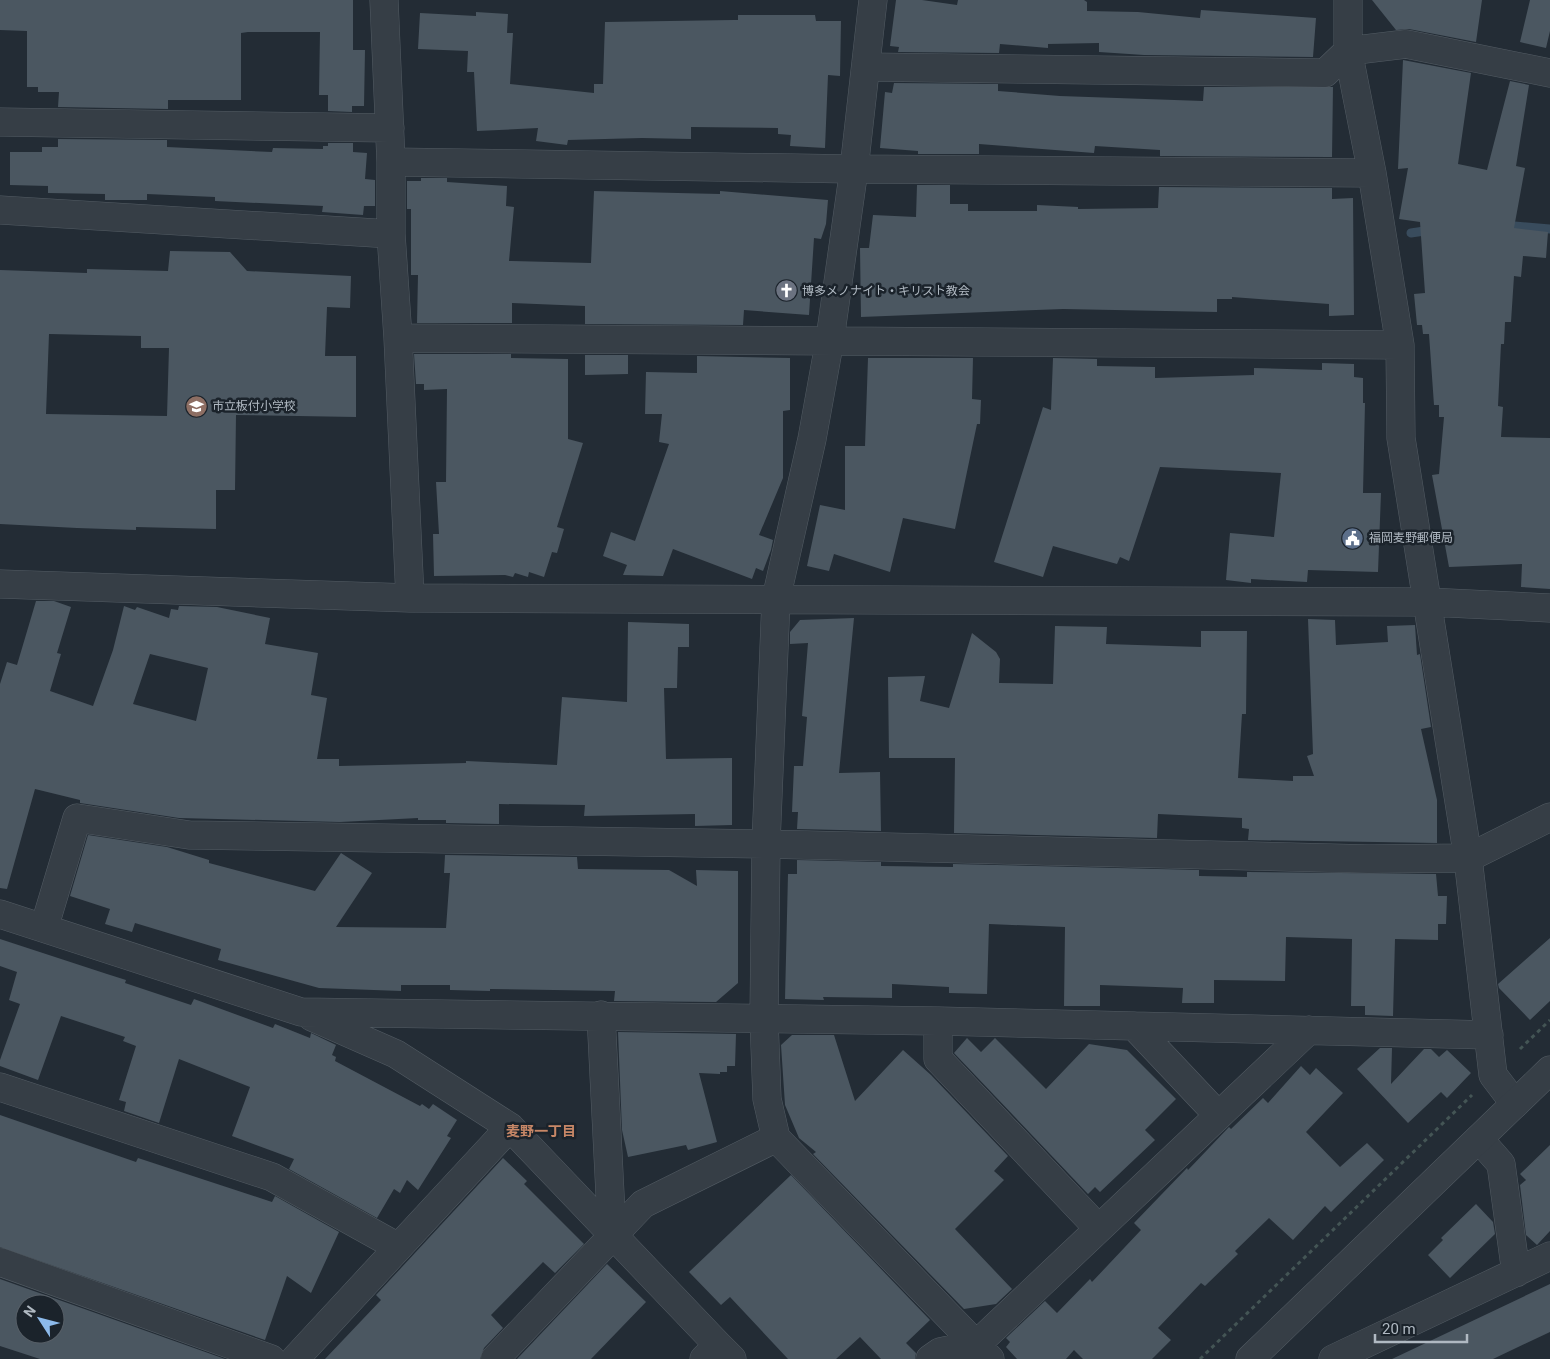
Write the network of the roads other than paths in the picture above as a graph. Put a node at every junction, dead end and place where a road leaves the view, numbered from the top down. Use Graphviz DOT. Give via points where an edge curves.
graph roads {
  1 [pos="384,0"];
  2 [pos="873,0"];
  3 [pos="1348,0"];
  4 [pos="1348,51"];
  5 [pos="866,67"];
  6 [pos="1550,73"];
  7 [pos="0,122"];
  8 [pos="390,128"];
  9 [pos="391,162"];
  10 [pos="854,169"];
  11 [pos="1372,173"];
  12 [pos="0,210"];
  13 [pos="391,234"];
  14 [pos="398,338"];
  15 [pos="830,339"];
  16 [pos="1400,344"];
  17 [pos="0,584"];
  18 [pos="410,598"];
  19 [pos="776,599"];
  20 [pos="1428,602"];
  21 [pos="1550,608"];
  22 [pos="1550,817"];
  23 [pos="766,844"];
  24 [pos="1468,858"];
  25 [pos="0,914"];
  26 [pos="44,928"];
  27 [pos="301,1012"];
  28 [pos="601,1015"];
  29 [pos="764,1019"];
  30 [pos="938,1022"];
  31 [pos="1134,1026"];
  32 [pos="1309,1030"];
  33 [pos="1489,1035"];
  34 [pos="1550,1070"];
  35 [pos="0,1087"];
  36 [pos="1515,1104"];
  37 [pos="1218,1115"];
  38 [pos="510,1127"];
  39 [pos="776,1138"];
  40 [pos="1479,1139"];
  41 [pos="1098,1228"];
  42 [pos="612,1234"];
  43 [pos="398,1247"];
  44 [pos="1550,1256"];
  45 [pos="0,1262"];
  46 [pos="1516,1273"];
  47 [pos="983,1352"];
  48 [pos="718,1354"];
  49 [pos="270,1359"];
  50 [pos="295,1359"];
  51 [pos="495,1359"];
  52 [pos="930,1359"];
  53 [pos="1250,1359"];
  54 [pos="1333,1359"];
  1 -- 8 [label="street"];
  2 -- 5 [label="street"];
  3 -- 4 [label="street"];
  4 -- 5 [label="street" via="1325,73"];
  4 -- 6 [label="street" via="1406,44"];
  4 -- 11 [label="street"];
  5 -- 10 [label="street"];
  7 -- 8 [label="street"];
  8 -- 9 [label="street"];
  9 -- 10 [label="street"];
  9 -- 13 [label="street"];
  10 -- 11 [label="street"];
  10 -- 15 [label="street"];
  11 -- 16 [label="street"];
  12 -- 13 [label="street"];
  13 -- 14 [label="street"];
  14 -- 15 [label="street"];
  14 -- 18 [label="street"];
  15 -- 16 [label="street"];
  15 -- 19 [label="street" via="812,439"];
  16 -- 20 [label="street" via="1401,438"];
  17 -- 18 [label="street"];
  18 -- 19 [label="street"];
  19 -- 20 [label="street"];
  19 -- 23 [label="street"];
  20 -- 21 [label="street"];
  20 -- 24 [label="street"];
  22 -- 24 [label="street"];
  23 -- 24 [label="street"];
  23 -- 26 [label="street" via="189,836 77,818"];
  23 -- 29 [label="street"];
  24 -- 33 [label="street"];
  25 -- 26 [label="street"];
  26 -- 27 [label="street"];
  27 -- 28 [label="street"];
  27 -- 38 [label="street" via="396,1054"];
  28 -- 29 [label="street"];
  28 -- 42 [label="street"];
  29 -- 30 [label="street"];
  29 -- 39 [label="street" via="767,1098"];
  30 -- 31 [label="street"];
  30 -- 41 [label="street" via="938,1059"];
  31 -- 32 [label="street"];
  31 -- 37 [label="street"];
  32 -- 33 [label="street"];
  32 -- 37 [label="street"];
  33 -- 36 [label="street" via="1493,1075"];
  34 -- 36 [label="street"];
  35 -- 43 [label="street" via="272,1177"];
  36 -- 40 [label="street"];
  37 -- 41 [label="street"];
  38 -- 42 [label="street"];
  38 -- 43 [label="street"];
  39 -- 42 [label="street" via="643,1204"];
  39 -- 47 [label="street"];
  40 -- 46 [label="street" via="1501,1164"];
  40 -- 53 [label="street"];
  41 -- 47 [label="street"];
  42 -- 48 [label="street"];
  42 -- 51 [label="street"];
  43 -- 50 [label="street"];
  44 -- 46 [label="street"];
  45 -- 49 [label="street"];
  46 -- 54 [label="street"];
  47 -- 52 [label="street" via="940,1352"];
}
